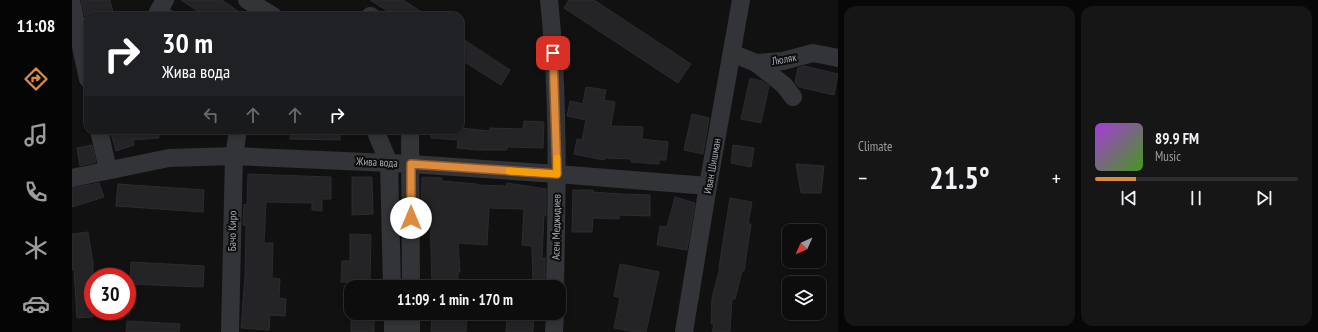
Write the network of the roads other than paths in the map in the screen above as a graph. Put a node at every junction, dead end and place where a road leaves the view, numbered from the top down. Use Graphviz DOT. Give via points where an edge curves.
graph roads {
  1 [pos="165,0"];
  2 [pos="246,0"];
  3 [pos="549,0"];
  4 [pos="741,0"];
  5 [pos="72,5"];
  6 [pos="158,12"];
  7 [pos="266,12"];
  8 [pos="732,53"];
  9 [pos="838,58"];
  10 [pos="756,63"];
  11 [pos="82,76"];
  12 [pos="793,97"];
  13 [pos="100,134"];
  14 [pos="237,134"];
  15 [pos="377,134"];
  16 [pos="410,134"];
  17 [pos="234,156"];
  18 [pos="389,162"];
  19 [pos="411,164"];
  20 [pos="108,170"];
  21 [pos="557,174"];
  22 [pos="72,178"];
  23 [pos="708,186"];
  24 [pos="392,280"];
  25 [pos="411,280"];
  26 [pos="555,280"];
  27 [pos="392,320"];
  28 [pos="411,320"];
  29 [pos="554,320"];
  30 [pos="230,332"];
  31 [pos="393,332"];
  32 [pos="411,332"];
  33 [pos="554,332"];
  34 [pos="684,332"];
  1 -- 6 [label="street"];
  2 -- 7 [label="street"];
  3 -- 21 [label="street, Асен Меджидиев" via="553,38"];
  4 -- 8 [label="street, Иван Шишман"];
  5 -- 11 [label="street"];
  8 -- 10 [label="street, Люляк"];
  8 -- 23 [label="street, Иван Шишман"];
  9 -- 10 [label="street, Люляк" via="813,53 783,61"];
  10 -- 12 [label="street" via="784,85"];
  13 -- 20 [label="street"];
  14 -- 17 [label="street, Бачо Киро"];
  15 -- 18 [label="street"];
  16 -- 19 [label="street"];
  17 -- 18 [label="street, Жива вода"];
  17 -- 20 [label="street, Жива вода" via="169,158"];
  17 -- 30 [label="street, Бачо Киро"];
  18 -- 19 [label="street, Жива вода"];
  18 -- 24 [label="street"];
  19 -- 21 [label="street, Жива вода"];
  19 -- 25 [label="street"];
  20 -- 22 [label="street, Жива вода"];
  21 -- 23 [label="street, Жива вода"];
  21 -- 26 [label="street, Асен Меджидиев"];
  23 -- 34 [label="street, Иван Шишман"];
  27 -- 31 [label="street"];
  28 -- 32 [label="street"];
  29 -- 33 [label="street"];
}
